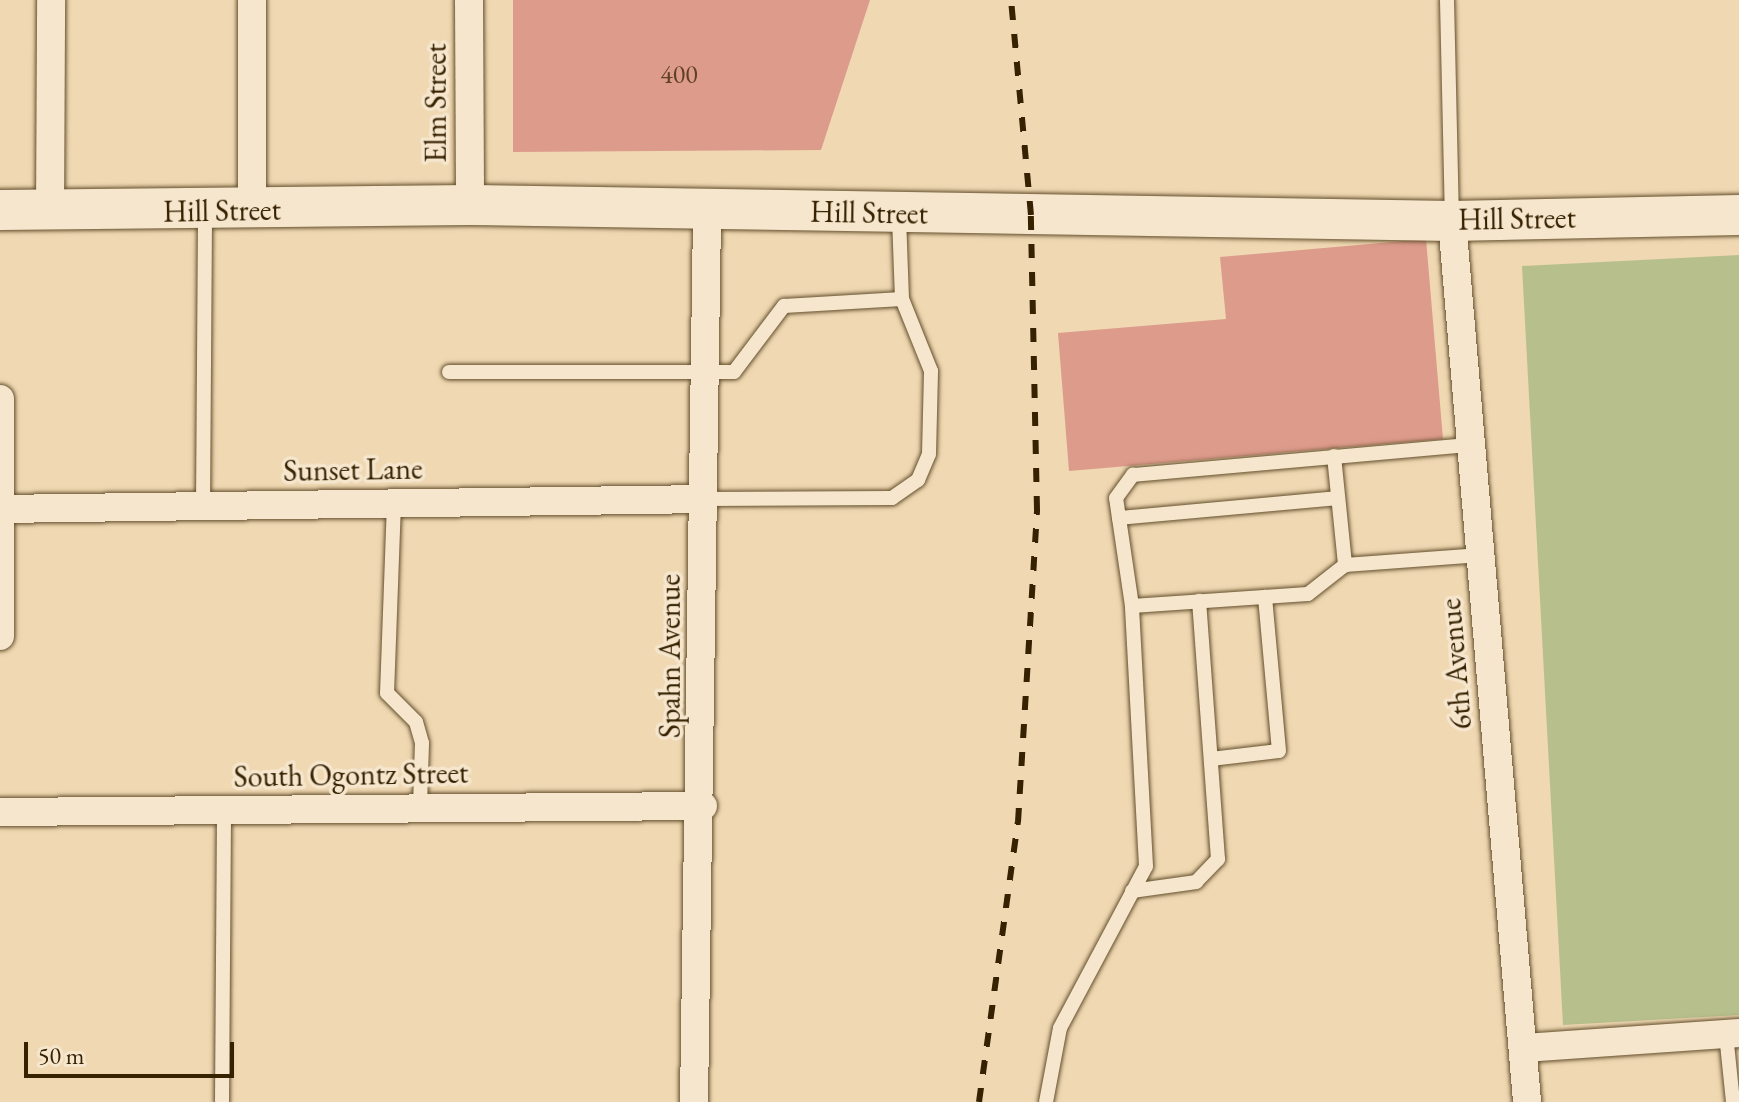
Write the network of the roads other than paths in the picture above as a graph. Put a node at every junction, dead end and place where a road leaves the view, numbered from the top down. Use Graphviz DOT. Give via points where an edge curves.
graph roads {
  1 [pos="51,0"];
  2 [pos="252,0"];
  3 [pos="469,0"];
  4 [pos="1447,0"];
  5 [pos="470,205"];
  6 [pos="0,210"];
  7 [pos="252,210"];
  8 [pos="205,211"];
  9 [pos="707,211"];
  10 [pos="50,214"];
  11 [pos="899,214"];
  12 [pos="1739,215"];
  13 [pos="1452,221"];
  14 [pos="902,299"];
  15 [pos="449,372"];
  16 [pos="705,373"];
  17 [pos="0,399"];
  18 [pos="1470,445"];
  19 [pos="1334,456"];
  20 [pos="1337,498"];
  21 [pos="705,499"];
  22 [pos="394,503"];
  23 [pos="203,506"];
  24 [pos="1,509"];
  25 [pos="1119,518"];
  26 [pos="1481,555"];
  27 [pos="1345,565"];
  28 [pos="1265,597"];
  29 [pos="1199,601"];
  30 [pos="1132,606"];
  31 [pos="0,636"];
  32 [pos="1211,759"];
  33 [pos="703,806"];
  34 [pos="420,808"];
  35 [pos="224,810"];
  36 [pos="0,812"];
  37 [pos="1132,891"];
  38 [pos="1733,1034"];
  39 [pos="1524,1048"];
  40 [pos="222,1102"];
  41 [pos="694,1102"];
  42 [pos="1046,1102"];
  43 [pos="1527,1102"];
  44 [pos="1733,1102"];
  1 -- 10 [label="street"];
  2 -- 7 [label="street"];
  3 -- 5 [label="street, Elm Street"];
  4 -- 13 [label="lane"];
  5 -- 7 [label="main road, Hill Street"];
  5 -- 9 [label="main road, Hill Street"];
  6 -- 10 [label="main road, Hill Street"];
  7 -- 8 [label="main road, Hill Street"];
  8 -- 10 [label="main road, Hill Street"];
  8 -- 23 [label="lane"];
  9 -- 11 [label="main road, Hill Street"];
  9 -- 16 [label="street, Spahn Avenue"];
  11 -- 13 [label="main road, Hill Street"];
  11 -- 14 [label="lane"];
  12 -- 13 [label="main road, Hill Street"];
  13 -- 18 [label="street, 6th Avenue"];
  14 -- 16 [label="lane" via="784,306 743,366"];
  14 -- 21 [label="lane" via="931,371 929,454 918,480 892,498"];
  15 -- 16 [label="lane"];
  16 -- 21 [label="street, Spahn Avenue"];
  17 -- 24 [label="street"];
  18 -- 19 [label="lane"];
  18 -- 26 [label="street, 6th Avenue"];
  19 -- 20 [label="lane"];
  19 -- 25 [label="lane" via="1133,475 1116,498"];
  20 -- 25 [label="lane"];
  20 -- 27 [label="lane"];
  21 -- 22 [label="street, Sunset Lane"];
  21 -- 33 [label="street, Spahn Avenue"];
  22 -- 23 [label="street, Sunset Lane"];
  22 -- 34 [label="lane" via="387,693 416,722 422,743"];
  23 -- 24 [label="street, Sunset Lane"];
  24 -- 31 [label="street"];
  25 -- 30 [label="lane"];
  26 -- 27 [label="lane"];
  26 -- 39 [label="street, 6th Avenue"];
  27 -- 28 [label="lane" via="1308,594"];
  28 -- 29 [label="lane"];
  28 -- 32 [label="lane" via="1279,751"];
  29 -- 30 [label="lane"];
  29 -- 32 [label="lane"];
  30 -- 37 [label="lane" via="1146,866"];
  32 -- 37 [label="lane" via="1218,859 1196,882"];
  33 -- 34 [label="street, South Ogontz Street"];
  33 -- 41 [label="street, Spahn Avenue"];
  34 -- 35 [label="street, South Ogontz Street"];
  35 -- 36 [label="street, South Ogontz Street"];
  35 -- 40 [label="lane"];
  37 -- 42 [label="lane" via="1060,1028"];
  38 -- 39 [label="street"];
  38 -- 44 [label="lane"];
  39 -- 43 [label="street, 6th Avenue"];
}
